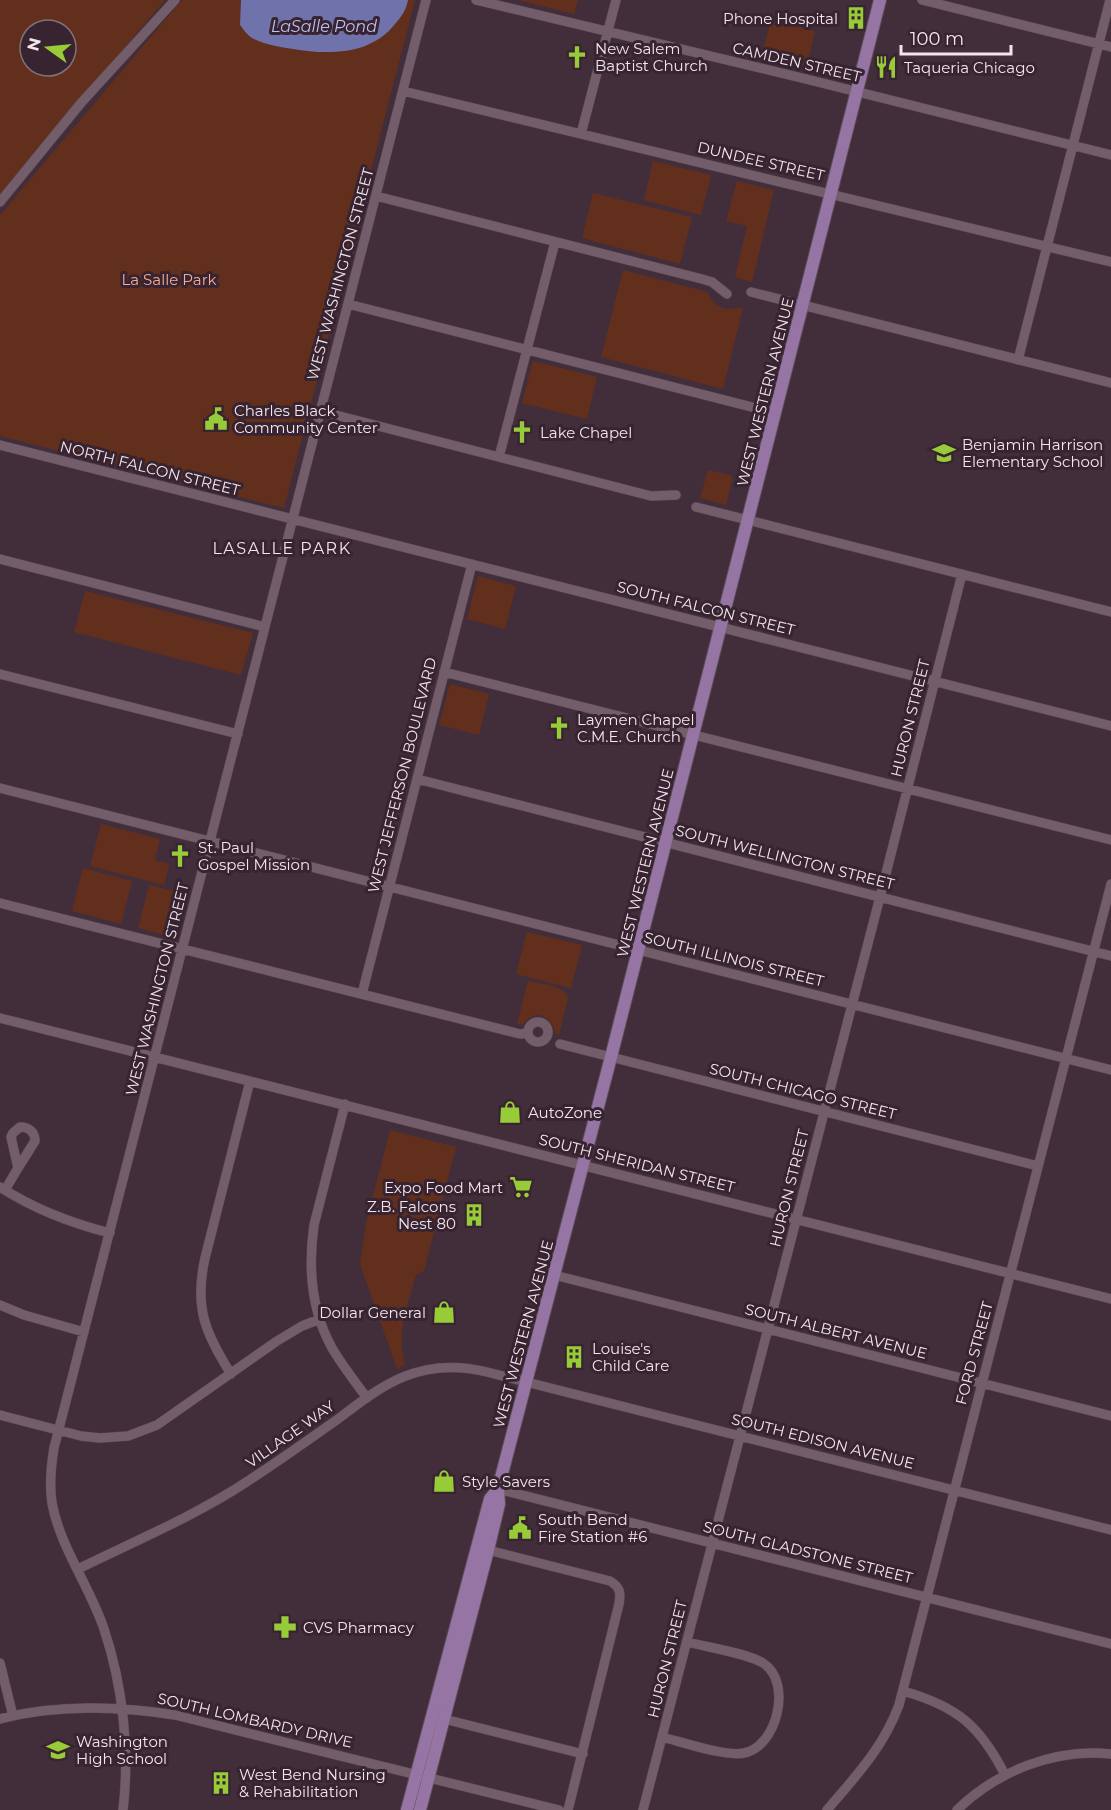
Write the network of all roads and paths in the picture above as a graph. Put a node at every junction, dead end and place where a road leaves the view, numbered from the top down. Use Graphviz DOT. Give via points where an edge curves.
graph roads {
  1 [pos="175,0"];
  2 [pos="426,0"];
  3 [pos="476,0"];
  4 [pos="616,0"];
  5 [pos="880,0"];
  6 [pos="922,0"];
  7 [pos="1110,0"];
  8 [pos="607,32"];
  9 [pos="1098,44"];
  10 [pos="1111,47"];
  11 [pos="403,91"];
  12 [pos="857,91"];
  13 [pos="581,134"];
  14 [pos="1073,145"];
  15 [pos="1111,155"];
  16 [pos="831,193"];
  17 [pos="376,196"];
  18 [pos="0,202"];
  19 [pos="555,242"];
  20 [pos="1047,247"];
  21 [pos="1111,262"];
  22 [pos="752,292"];
  23 [pos="727,294"];
  24 [pos="348,304"];
  25 [pos="802,305"];
  26 [pos="526,349"];
  27 [pos="1018,360"];
  28 [pos="1111,383"];
  29 [pos="320,411"];
  30 [pos="775,413"];
  31 [pos="0,445"];
  32 [pos="499,457"];
  33 [pos="676,495"];
  34 [pos="696,507"];
  35 [pos="293,519"];
  36 [pos="748,520"];
  37 [pos="0,559"];
  38 [pos="472,564"];
  39 [pos="962,574"];
  40 [pos="1111,612"];
  41 [pos="265,627"];
  42 [pos="721,627"];
  43 [pos="444,672"];
  44 [pos="0,674"];
  45 [pos="935,682"];
  46 [pos="1111,726"];
  47 [pos="238,734"];
  48 [pos="693,735"];
  49 [pos="417,779"];
  50 [pos="0,788"];
  51 [pos="908,789"];
  52 [pos="1111,840"];
  53 [pos="211,842"];
  54 [pos="665,842"];
  55 [pos="1111,884"];
  56 [pos="389,886"];
  57 [pos="880,897"];
  58 [pos="0,903"];
  59 [pos="183,948"];
  60 [pos="638,950"];
  61 [pos="1094,951"];
  62 [pos="1111,956"];
  63 [pos="362,994"];
  64 [pos="852,1004"];
  65 [pos="0,1018"];
  66 [pos="528,1033"];
  67 [pos="560,1044"];
  68 [pos="155,1057"];
  69 [pos="611,1057"];
  70 [pos="1065,1059"];
  71 [pos="1111,1070"];
  72 [pos="250,1081"];
  73 [pos="345,1104"];
  74 [pos="824,1112"];
  75 [pos="582,1165"];
  76 [pos="1038,1166"];
  77 [pos="18,1168"];
  78 [pos="2,1188"];
  79 [pos="797,1219"];
  80 [pos="110,1233"];
  81 [pos="1011,1274"];
  82 [pos="554,1275"];
  83 [pos="1111,1299"];
  84 [pos="0,1305"];
  85 [pos="320,1319"];
  86 [pos="768,1329"];
  87 [pos="84,1332"];
  88 [pos="231,1374"];
  89 [pos="527,1382"];
  90 [pos="981,1384"];
  91 [pos="367,1398"];
  92 [pos="0,1415"];
  93 [pos="1111,1416"];
  94 [pos="58,1430"];
  95 [pos="740,1436"];
  96 [pos="498,1489"];
  97 [pos="954,1491"];
  98 [pos="1111,1530"];
  99 [pos="712,1544"];
  100 [pos="488,1550"];
  101 [pos="78,1569"];
  102 [pos="928,1598"];
  103 [pos="687,1642"];
  104 [pos="1111,1644"];
  105 [pos="0,1663"];
  106 [pos="903,1691"];
  107 [pos="121,1708"];
  108 [pos="13,1716"];
  109 [pos="0,1719"];
  110 [pos="444,1719"];
  111 [pos="662,1737"];
  112 [pos="583,1754"];
  113 [pos="1111,1755"];
  114 [pos="423,1775"];
  115 [pos="1005,1775"];
  116 [pos="123,1810"];
  117 [pos="407,1810"];
  118 [pos="420,1810"];
  119 [pos="559,1810"];
  120 [pos="568,1810"];
  121 [pos="643,1810"];
  122 [pos="827,1810"];
  123 [pos="957,1810"];
  1 -- 18 [label="street" via="81,103"];
  2 -- 11 [label="street, WEST WASHINGTON STREET"];
  3 -- 8 [label="street, CAMDEN STREET"];
  4 -- 8 [label="street"];
  5 -- 12 [label="main road, WEST WESTERN AVENUE"];
  6 -- 9 [label="street"];
  7 -- 9 [label="street"];
  8 -- 12 [label="street, CAMDEN STREET"];
  8 -- 13 [label="street"];
  9 -- 10 [label="street"];
  9 -- 14 [label="street"];
  11 -- 13 [label="street, DUNDEE STREET"];
  11 -- 17 [label="street, WEST WASHINGTON STREET"];
  12 -- 14 [label="street, CAMDEN STREET"];
  12 -- 16 [label="main road, WEST WESTERN AVENUE"];
  13 -- 16 [label="street, DUNDEE STREET"];
  14 -- 15 [label="street, CAMDEN STREET"];
  14 -- 20 [label="street"];
  16 -- 20 [label="street, DUNDEE STREET"];
  16 -- 25 [label="main road, WEST WESTERN AVENUE"];
  17 -- 19 [label="street"];
  17 -- 24 [label="street, WEST WASHINGTON STREET"];
  19 -- 23 [label="street" via="712,282"];
  19 -- 26 [label="street"];
  20 -- 21 [label="street, DUNDEE STREET"];
  20 -- 27 [label="street"];
  22 -- 25 [label="street"];
  24 -- 26 [label="street"];
  24 -- 29 [label="street, WEST WASHINGTON STREET"];
  25 -- 27 [label="street"];
  25 -- 30 [label="main road, WEST WESTERN AVENUE"];
  26 -- 30 [label="street"];
  26 -- 32 [label="street"];
  27 -- 28 [label="street"];
  29 -- 32 [label="street"];
  29 -- 35 [label="street, WEST WASHINGTON STREET"];
  30 -- 36 [label="main road, WEST WESTERN AVENUE"];
  31 -- 35 [label="street, NORTH FALCON STREET"];
  32 -- 33 [label="street" via="651,496"];
  34 -- 36 [label="street"];
  35 -- 38 [label="street, SOUTH FALCON STREET"];
  35 -- 41 [label="street, WEST WASHINGTON STREET"];
  36 -- 39 [label="street"];
  36 -- 42 [label="main road, WEST WESTERN AVENUE"];
  37 -- 41 [label="street"];
  38 -- 42 [label="street, SOUTH FALCON STREET"];
  38 -- 43 [label="street, WEST JEFFERSON BOULEVARD"];
  39 -- 40 [label="street"];
  39 -- 45 [label="street, HURON STREET"];
  41 -- 47 [label="street, WEST WASHINGTON STREET"];
  42 -- 45 [label="street, SOUTH FALCON STREET"];
  42 -- 48 [label="main road, WEST WESTERN AVENUE"];
  43 -- 48 [label="street"];
  43 -- 49 [label="street, WEST JEFFERSON BOULEVARD"];
  44 -- 47 [label="street"];
  45 -- 46 [label="street, SOUTH FALCON STREET"];
  45 -- 51 [label="street, HURON STREET"];
  47 -- 53 [label="street, WEST WASHINGTON STREET"];
  48 -- 51 [label="street"];
  48 -- 54 [label="main road, WEST WESTERN AVENUE"];
  49 -- 54 [label="street, SOUTH WELLINGTON STREET"];
  49 -- 56 [label="street, WEST JEFFERSON BOULEVARD"];
  50 -- 53 [label="street, SOUTH ILLINOIS STREET"];
  51 -- 52 [label="street"];
  51 -- 57 [label="street, HURON STREET"];
  53 -- 56 [label="street, SOUTH ILLINOIS STREET"];
  53 -- 59 [label="street, WEST WASHINGTON STREET"];
  54 -- 57 [label="street, SOUTH WELLINGTON STREET"];
  54 -- 60 [label="main road, WEST WESTERN AVENUE"];
  55 -- 61 [label="street, FORD STREET"];
  56 -- 60 [label="street, SOUTH ILLINOIS STREET"];
  56 -- 63 [label="street, WEST JEFFERSON BOULEVARD"];
  57 -- 61 [label="street, SOUTH WELLINGTON STREET"];
  57 -- 64 [label="street, HURON STREET"];
  58 -- 59 [label="street"];
  59 -- 63 [label="street"];
  59 -- 68 [label="street, WEST WASHINGTON STREET"];
  60 -- 64 [label="street, SOUTH ILLINOIS STREET"];
  60 -- 69 [label="main road, WEST WESTERN AVENUE"];
  61 -- 62 [label="street, SOUTH WELLINGTON STREET"];
  61 -- 70 [label="street, FORD STREET"];
  63 -- 66 [label="street"];
  64 -- 70 [label="street, SOUTH ILLINOIS STREET"];
  64 -- 74 [label="street, HURON STREET"];
  65 -- 68 [label="street, SOUTH SHERIDAN STREET"];
  67 -- 69 [label="street, SOUTH CHICAGO STREET"];
  68 -- 72 [label="street, SOUTH SHERIDAN STREET"];
  68 -- 80 [label="street, WEST WASHINGTON STREET"];
  69 -- 74 [label="street, SOUTH CHICAGO STREET"];
  69 -- 75 [label="main road, WEST WESTERN AVENUE"];
  70 -- 71 [label="street, SOUTH ILLINOIS STREET"];
  70 -- 76 [label="street, FORD STREET"];
  72 -- 73 [label="street, SOUTH SHERIDAN STREET"];
  72 -- 88 [label="street" via="200,1285 206,1329"];
  73 -- 75 [label="street, SOUTH SHERIDAN STREET"];
  73 -- 85 [label="street" via="311,1245 312,1286"];
  74 -- 76 [label="street, SOUTH CHICAGO STREET"];
  74 -- 79 [label="street, HURON STREET"];
  75 -- 79 [label="street, SOUTH SHERIDAN STREET"];
  75 -- 82 [label="main road, WEST WESTERN AVENUE"];
  76 -- 81 [label="street, FORD STREET"];
  77 -- 78 [label="street"];
  78 -- 80 [label="street" via="57,1218"];
  79 -- 81 [label="street, SOUTH SHERIDAN STREET"];
  79 -- 86 [label="street, HURON STREET"];
  80 -- 87 [label="street, WEST WASHINGTON STREET"];
  81 -- 83 [label="street, SOUTH SHERIDAN STREET"];
  81 -- 90 [label="street, FORD STREET"];
  82 -- 86 [label="street, SOUTH ALBERT AVENUE"];
  82 -- 89 [label="main road, WEST WESTERN AVENUE"];
  84 -- 87 [label="street"];
  85 -- 88 [label="street" via="291,1332"];
  85 -- 91 [label="street" via="332,1348"];
  86 -- 90 [label="street, SOUTH ALBERT AVENUE"];
  86 -- 95 [label="street, HURON STREET"];
  87 -- 94 [label="street, WEST WASHINGTON STREET"];
  88 -- 94 [label="street" via="172,1415 128,1436 100,1438"];
  89 -- 91 [label="street, VILLAGE WAY" via="476,1369 444,1367 401,1378"];
  89 -- 95 [label="street, SOUTH EDISON AVENUE"];
  89 -- 96 [label="main road, WEST WESTERN AVENUE"];
  90 -- 93 [label="street, SOUTH ALBERT AVENUE"];
  90 -- 97 [label="street, FORD STREET"];
  91 -- 101 [label="street, VILLAGE WAY" via="226,1494"];
  92 -- 94 [label="street"];
  94 -- 101 [label="street, WEST WASHINGTON STREET" via="51,1467 52,1502"];
  95 -- 97 [label="street, SOUTH EDISON AVENUE"];
  95 -- 99 [label="street, HURON STREET"];
  96 -- 99 [label="street, SOUTH GLADSTONE STREET"];
  96 -- 100 [label="main road, WEST WESTERN AVENUE" via="499,1504"];
  96 -- 114 [label="main road, WEST WESTERN AVENUE" via="490,1499"];
  97 -- 98 [label="street, SOUTH EDISON AVENUE"];
  97 -- 102 [label="street, FORD STREET"];
  99 -- 102 [label="street, SOUTH GLADSTONE STREET"];
  99 -- 103 [label="street, HURON STREET"];
  100 -- 110 [label="main road, WEST WESTERN AVENUE"];
  100 -- 112 [label="street" via="618,1586 619,1604"];
  101 -- 107 [label="street, WEST WASHINGTON STREET" via="105,1632"];
  102 -- 104 [label="street, SOUTH GLADSTONE STREET"];
  102 -- 106 [label="street, FORD STREET"];
  103 -- 111 [label="street, HURON STREET"];
  103 -- 111 [label="street" via="763,1663 779,1688 772,1728 758,1747 745,1753 730,1754"];
  105 -- 108 [label="street"];
  106 -- 115 [label="street" via="938,1703 976,1729"];
  106 -- 122 [label="street, FORD STREET" via="893,1722 879,1747"];
  107 -- 108 [label="street, SOUTH LOMBARDY DRIVE" via="58,1709"];
  107 -- 114 [label="street, SOUTH LOMBARDY DRIVE" via="201,1720"];
  107 -- 116 [label="street, WEST WASHINGTON STREET"];
  108 -- 109 [label="street, SOUTH LOMBARDY DRIVE"];
  110 -- 112 [label="street"];
  110 -- 114 [label="main road, WEST WESTERN AVENUE"];
  111 -- 121 [label="street, HURON STREET"];
  112 -- 120 [label="street"];
  113 -- 115 [label="street" via="1050,1758"];
  114 -- 117 [label="main road, WEST WESTERN AVENUE"];
  114 -- 118 [label="main road, WEST WESTERN AVENUE"];
  114 -- 119 [label="street, SOUTH LOMBARDY DRIVE"];
  115 -- 123 [label="street"];
}
